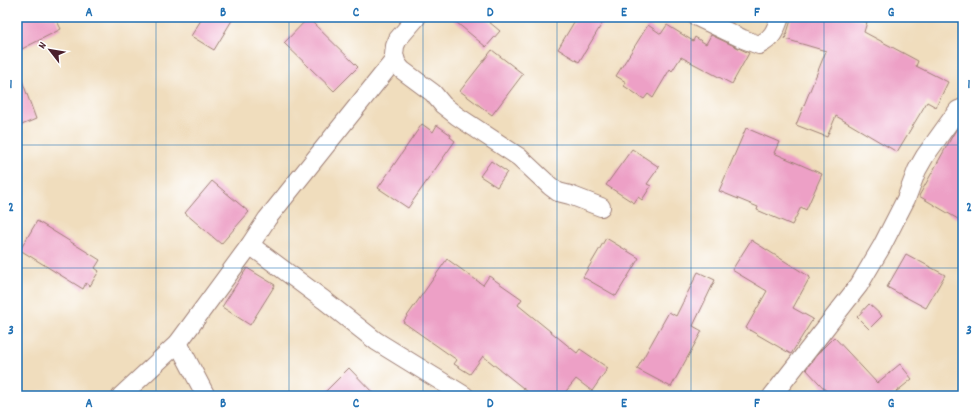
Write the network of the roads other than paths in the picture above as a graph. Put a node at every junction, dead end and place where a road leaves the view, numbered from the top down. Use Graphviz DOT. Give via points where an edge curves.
graph roads {
  1 [pos="416,17"];
  2 [pos="697,17"];
  3 [pos="780,17"];
  4 [pos="395,59"];
  5 [pos="963,108"];
  6 [pos="601,207"];
  7 [pos="250,245"];
  8 [pos="178,343"];
  9 [pos="121,396"];
  10 [pos="206,396"];
  11 [pos="465,396"];
  12 [pos="772,396"];
  1 -- 4 [label="street" via="398,39"];
  2 -- 3 [label="street" via="759,45 773,35"];
  4 -- 6 [label="street" via="402,70 433,93 456,116 519,157 558,192"];
  4 -- 7 [label="street" via="267,219"];
  5 -- 12 [label="street" via="958,110 925,156 882,246 859,284"];
  7 -- 8 [label="street"];
  7 -- 11 [label="street" via="376,341"];
  8 -- 9 [label="street"];
  8 -- 10 [label="street"];
}
